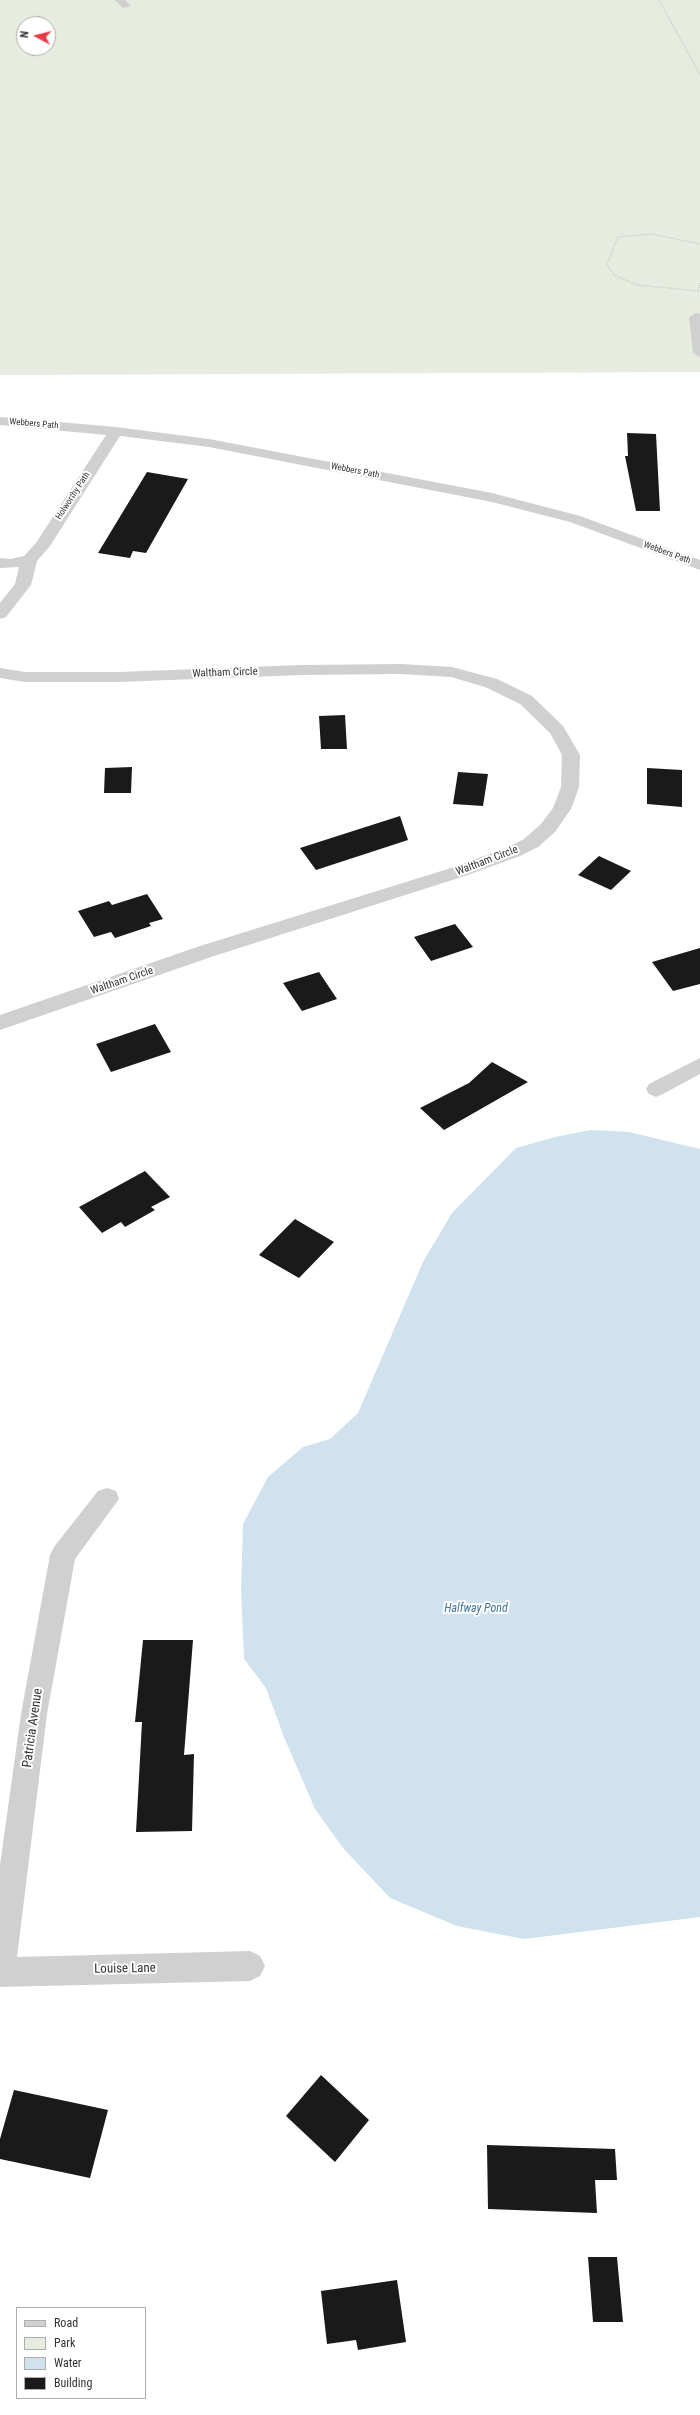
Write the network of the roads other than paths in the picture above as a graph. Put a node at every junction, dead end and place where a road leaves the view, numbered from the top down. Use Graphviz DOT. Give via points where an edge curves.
graph roads {
  1 [pos="696,317"];
  2 [pos="700,353"];
  3 [pos="0,421"];
  4 [pos="116,431"];
  5 [pos="28,560"];
  6 [pos="0,563"];
  7 [pos="700,565"];
  8 [pos="0,614"];
  9 [pos="0,674"];
  10 [pos="0,1023"];
  11 [pos="700,1065"];
  12 [pos="656,1089"];
  13 [pos="107,1499"];
  14 [pos="250,1966"];
  15 [pos="0,1972"];
  1 -- 2 [label="street"];
  3 -- 4 [label="street, Webbers Path"];
  4 -- 5 [label="street, Holworthy Path" via="42,546"];
  4 -- 7 [label="street, Webbers Path" via="209,442 492,498 575,519"];
  5 -- 6 [label="street" via="12,564"];
  5 -- 8 [label="street" via="23,585"];
  9 -- 10 [label="street, Waltham Circle" via="25,677 118,677 318,670 401,669 452,672 491,682 526,700 557,730 571,756 570,787 562,809 543,833 531,843 513,852 458,872 207,951"];
  11 -- 12 [label="street"];
  13 -- 15 [label="street, Patricia Avenue" via="63,1555 34,1714"];
  14 -- 15 [label="street, Louise Lane"];
}
